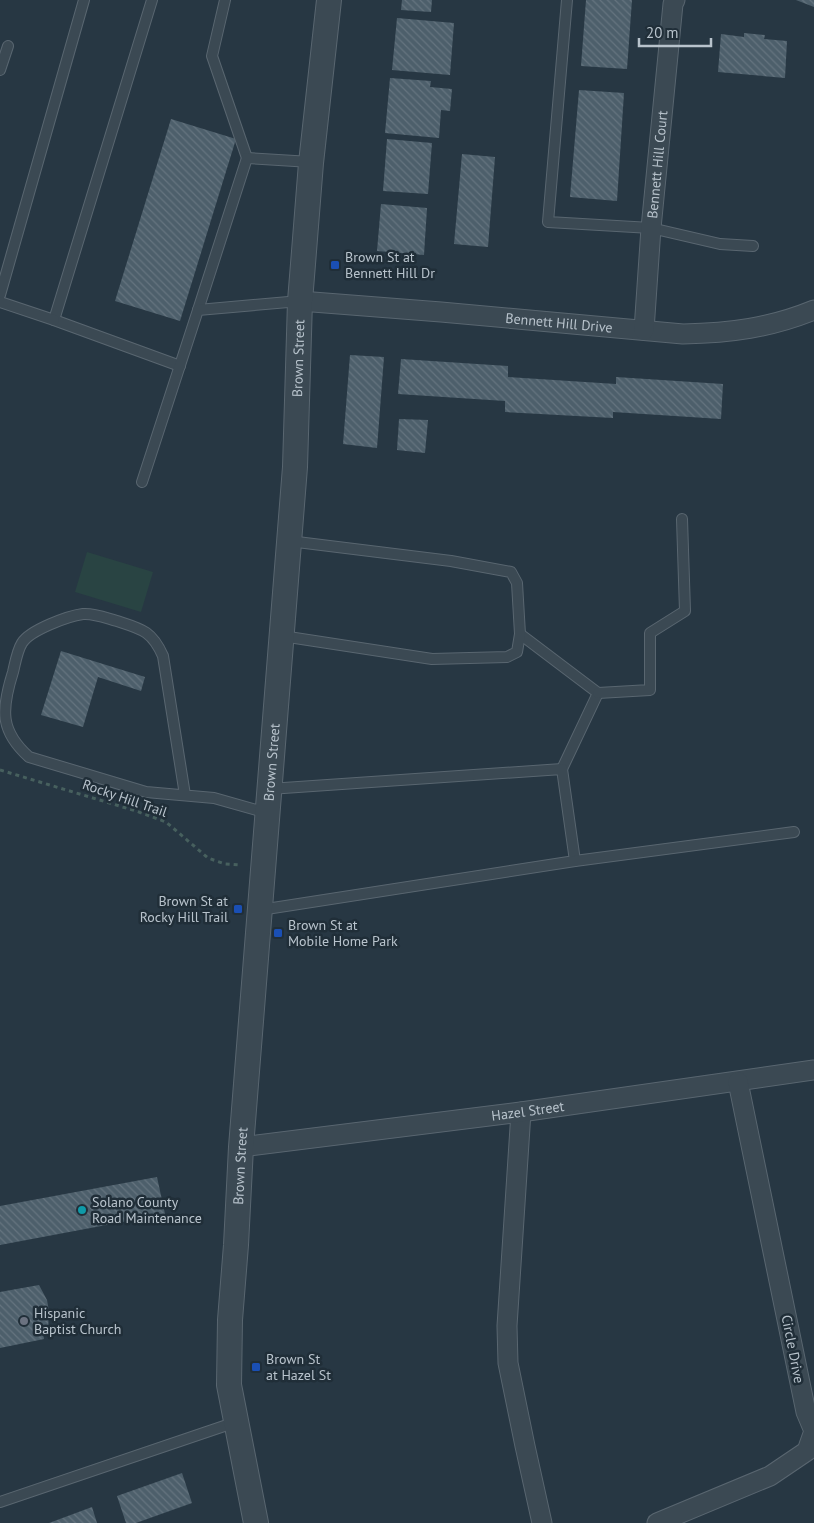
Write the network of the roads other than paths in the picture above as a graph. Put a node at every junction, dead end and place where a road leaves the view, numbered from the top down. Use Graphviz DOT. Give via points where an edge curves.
graph roads {
  1 [pos="84,0"];
  2 [pos="152,0"];
  3 [pos="225,0"];
  4 [pos="329,0"];
  5 [pos="567,0"];
  6 [pos="675,0"];
  7 [pos="8,46"];
  8 [pos="0,70"];
  9 [pos="247,158"];
  10 [pos="311,162"];
  11 [pos="651,228"];
  12 [pos="753,246"];
  13 [pos="0,295"];
  14 [pos="300,301"];
  15 [pos="0,302"];
  16 [pos="198,310"];
  17 [pos="814,310"];
  18 [pos="54,320"];
  19 [pos="644,330"];
  20 [pos="180,366"];
  21 [pos="142,482"];
  22 [pos="682,519"];
  23 [pos="288,541"];
  24 [pos="520,634"];
  25 [pos="281,636"];
  26 [pos="598,693"];
  27 [pos="562,770"];
  28 [pos="269,789"];
  29 [pos="184,795"];
  30 [pos="267,813"];
  31 [pos="794,832"];
  32 [pos="575,861"];
  33 [pos="259,910"];
  34 [pos="814,1070"];
  35 [pos="738,1082"];
  36 [pos="521,1112"];
  37 [pos="240,1147"];
  38 [pos="236,1422"];
  39 [pos="0,1502"];
  40 [pos="256,1523"];
  41 [pos="542,1523"];
  42 [pos="657,1523"];
  1 -- 13 [label="lane"];
  2 -- 18 [label="lane"];
  3 -- 9 [label="lane" via="212,56"];
  4 -- 10 [label="street, Brown Street"];
  5 -- 11 [label="lane" via="548,222"];
  6 -- 11 [label="street, Bennett Hill Court"];
  7 -- 8 [label="lane"];
  9 -- 10 [label="lane"];
  9 -- 16 [label="lane"];
  10 -- 14 [label="street, Brown Street"];
  11 -- 12 [label="lane" via="720,244"];
  11 -- 19 [label="street, Bennett Hill Court"];
  14 -- 16 [label="lane"];
  14 -- 19 [label="street, Bennett Hill Drive"];
  14 -- 23 [label="street, Brown Street" via="295,467"];
  15 -- 18 [label="lane"];
  16 -- 20 [label="lane"];
  17 -- 19 [label="street, Bennett Hill Drive" via="757,328 720,333"];
  18 -- 20 [label="lane"];
  20 -- 21 [label="lane"];
  22 -- 26 [label="lane" via="685,611 650,633 650,690"];
  23 -- 24 [label="lane" via="451,561 510,572 517,584"];
  23 -- 25 [label="street, Brown Street"];
  24 -- 25 [label="lane" via="517,652 507,657 432,659"];
  24 -- 26 [label="lane"];
  25 -- 28 [label="street, Brown Street"];
  26 -- 27 [label="lane"];
  27 -- 28 [label="lane"];
  27 -- 32 [label="lane"];
  28 -- 30 [label="street, Brown Street"];
  29 -- 29 [label="lane" via="163,656 156,641 140,628 84,614 39,629 22,642 2,718 6,734 16,746 29,756 146,792"];
  29 -- 30 [label="lane" via="214,798"];
  30 -- 33 [label="street, Brown Street"];
  31 -- 32 [label="lane"];
  32 -- 33 [label="lane"];
  33 -- 37 [label="street, Brown Street"];
  34 -- 35 [label="street, Hazel Street"];
  35 -- 36 [label="street, Hazel Street"];
  35 -- 42 [label="street, Circle Drive" via="806,1412 814,1431 807,1451 770,1476"];
  36 -- 37 [label="street, Hazel Street"];
  36 -- 41 [label="street" via="507,1326 508,1363"];
  37 -- 38 [label="street, Brown Street" via="229,1384"];
  38 -- 39 [label="lane"];
  38 -- 40 [label="street, Brown Street"];
}
